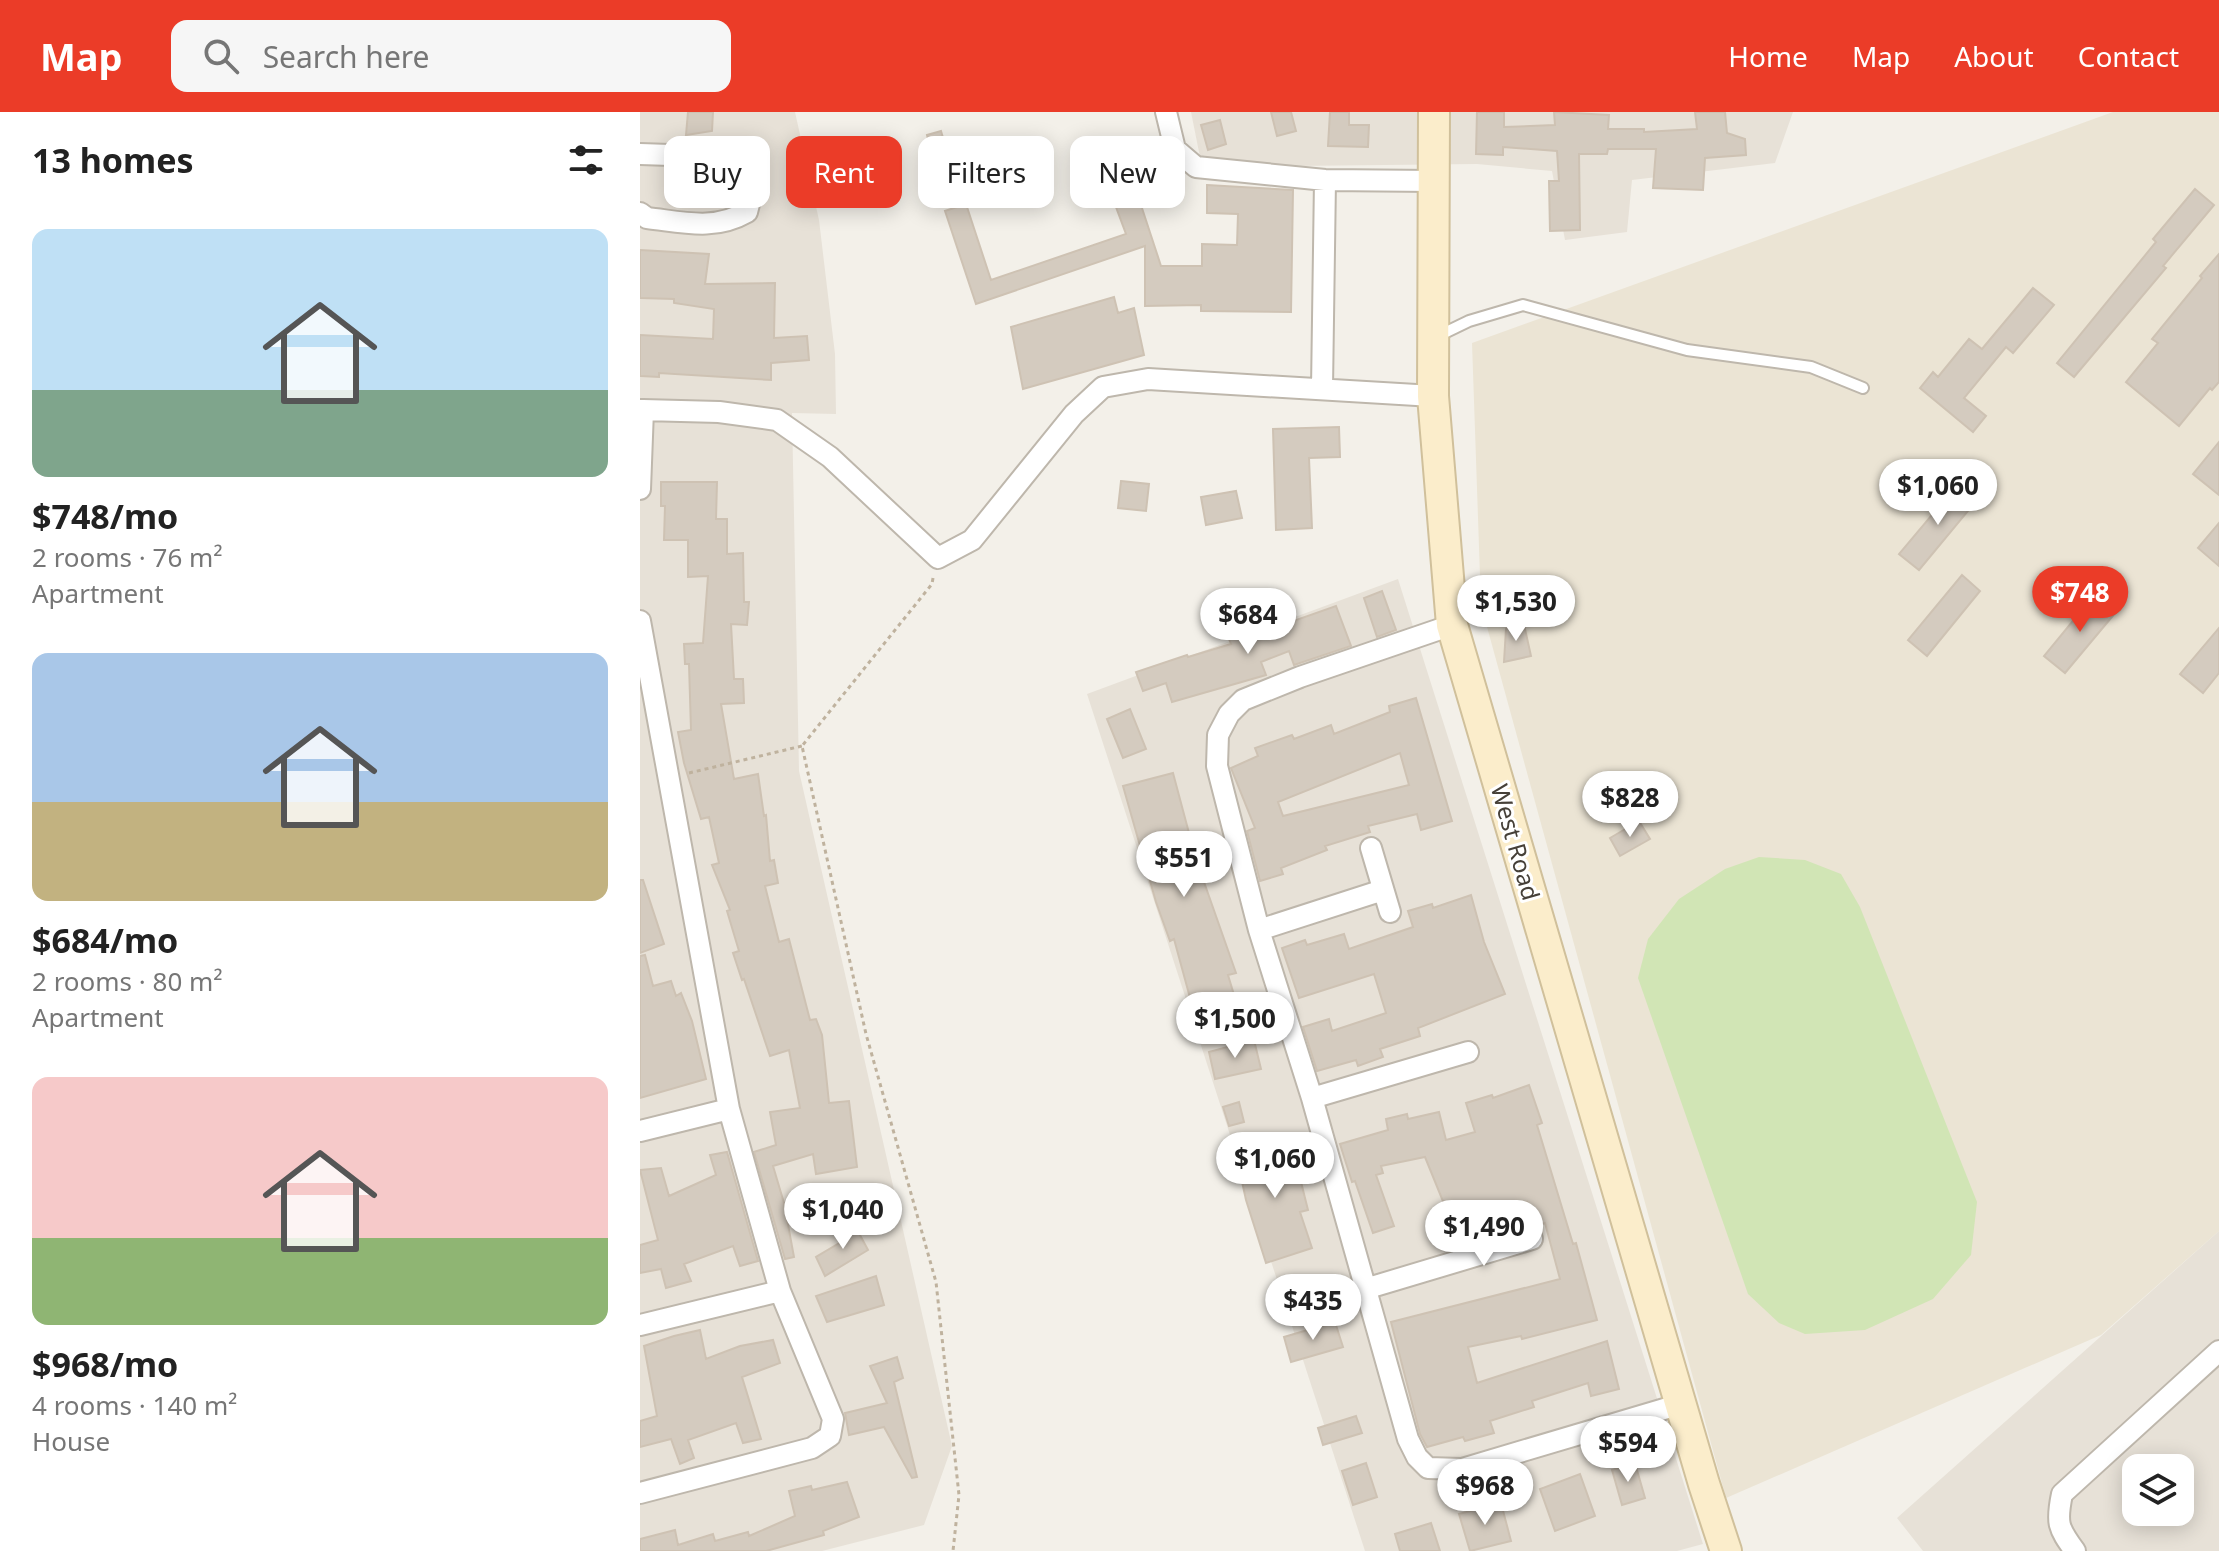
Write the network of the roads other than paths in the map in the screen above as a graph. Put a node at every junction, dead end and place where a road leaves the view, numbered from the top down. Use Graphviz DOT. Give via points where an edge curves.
graph roads {
  1 [pos="1166,112"];
  2 [pos="1434,112"];
  3 [pos="640,154"];
  4 [pos="1325,180"];
  5 [pos="1434,181"];
  6 [pos="640,213"];
  7 [pos="1435,337"];
  8 [pos="1863,388"];
  9 [pos="1322,389"];
  10 [pos="1433,396"];
  11 [pos="642,410"];
  12 [pos="640,489"];
  13 [pos="640,621"];
  14 [pos="1452,625"];
  15 [pos="1371,848"];
  16 [pos="1383,890"];
  17 [pos="1390,912"];
  18 [pos="1259,930"];
  19 [pos="1468,1052"];
  20 [pos="1312,1098"];
  21 [pos="729,1109"];
  22 [pos="640,1131"];
  23 [pos="1532,1239"];
  24 [pos="1365,1289"];
  25 [pos="780,1291"];
  26 [pos="640,1325"];
  27 [pos="2219,1351"];
  28 [pos="1681,1404"];
  29 [pos="640,1493"];
  30 [pos="1726,1551"];
  31 [pos="2075,1551"];
  1 -- 4 [label="street" via="1175,149 1196,167"];
  2 -- 5 [label="street, West Road"];
  3 -- 6 [label="street" via="731,157 746,169 753,188 747,212 731,221 704,225"];
  4 -- 5 [label="street"];
  4 -- 9 [label="street"];
  5 -- 7 [label="street, West Road"];
  7 -- 8 [label="lane" via="1523,305 1687,350 1811,367"];
  7 -- 10 [label="street, West Road"];
  9 -- 10 [label="street"];
  9 -- 11 [label="street" via="1148,379 1103,387 1074,414 972,540 938,558 830,457 777,420"];
  10 -- 14 [label="street, West Road"];
  11 -- 12 [label="street"];
  13 -- 21 [label="street"];
  14 -- 18 [label="street" via="1300,677 1243,700 1229,714 1218,735 1217,766"];
  14 -- 28 [label="street, West Road"];
  15 -- 16 [label="street"];
  16 -- 17 [label="street"];
  16 -- 18 [label="street"];
  18 -- 20 [label="street"];
  19 -- 20 [label="street"];
  20 -- 24 [label="street"];
  21 -- 22 [label="street"];
  21 -- 25 [label="street"];
  23 -- 24 [label="street"];
  24 -- 28 [label="street" via="1408,1439 1428,1468 1462,1469"];
  25 -- 26 [label="street"];
  25 -- 29 [label="street" via="833,1419 830,1436 812,1448"];
  27 -- 31 [label="street" via="2062,1494 2059,1530"];
  28 -- 30 [label="street, West Road"];
}
